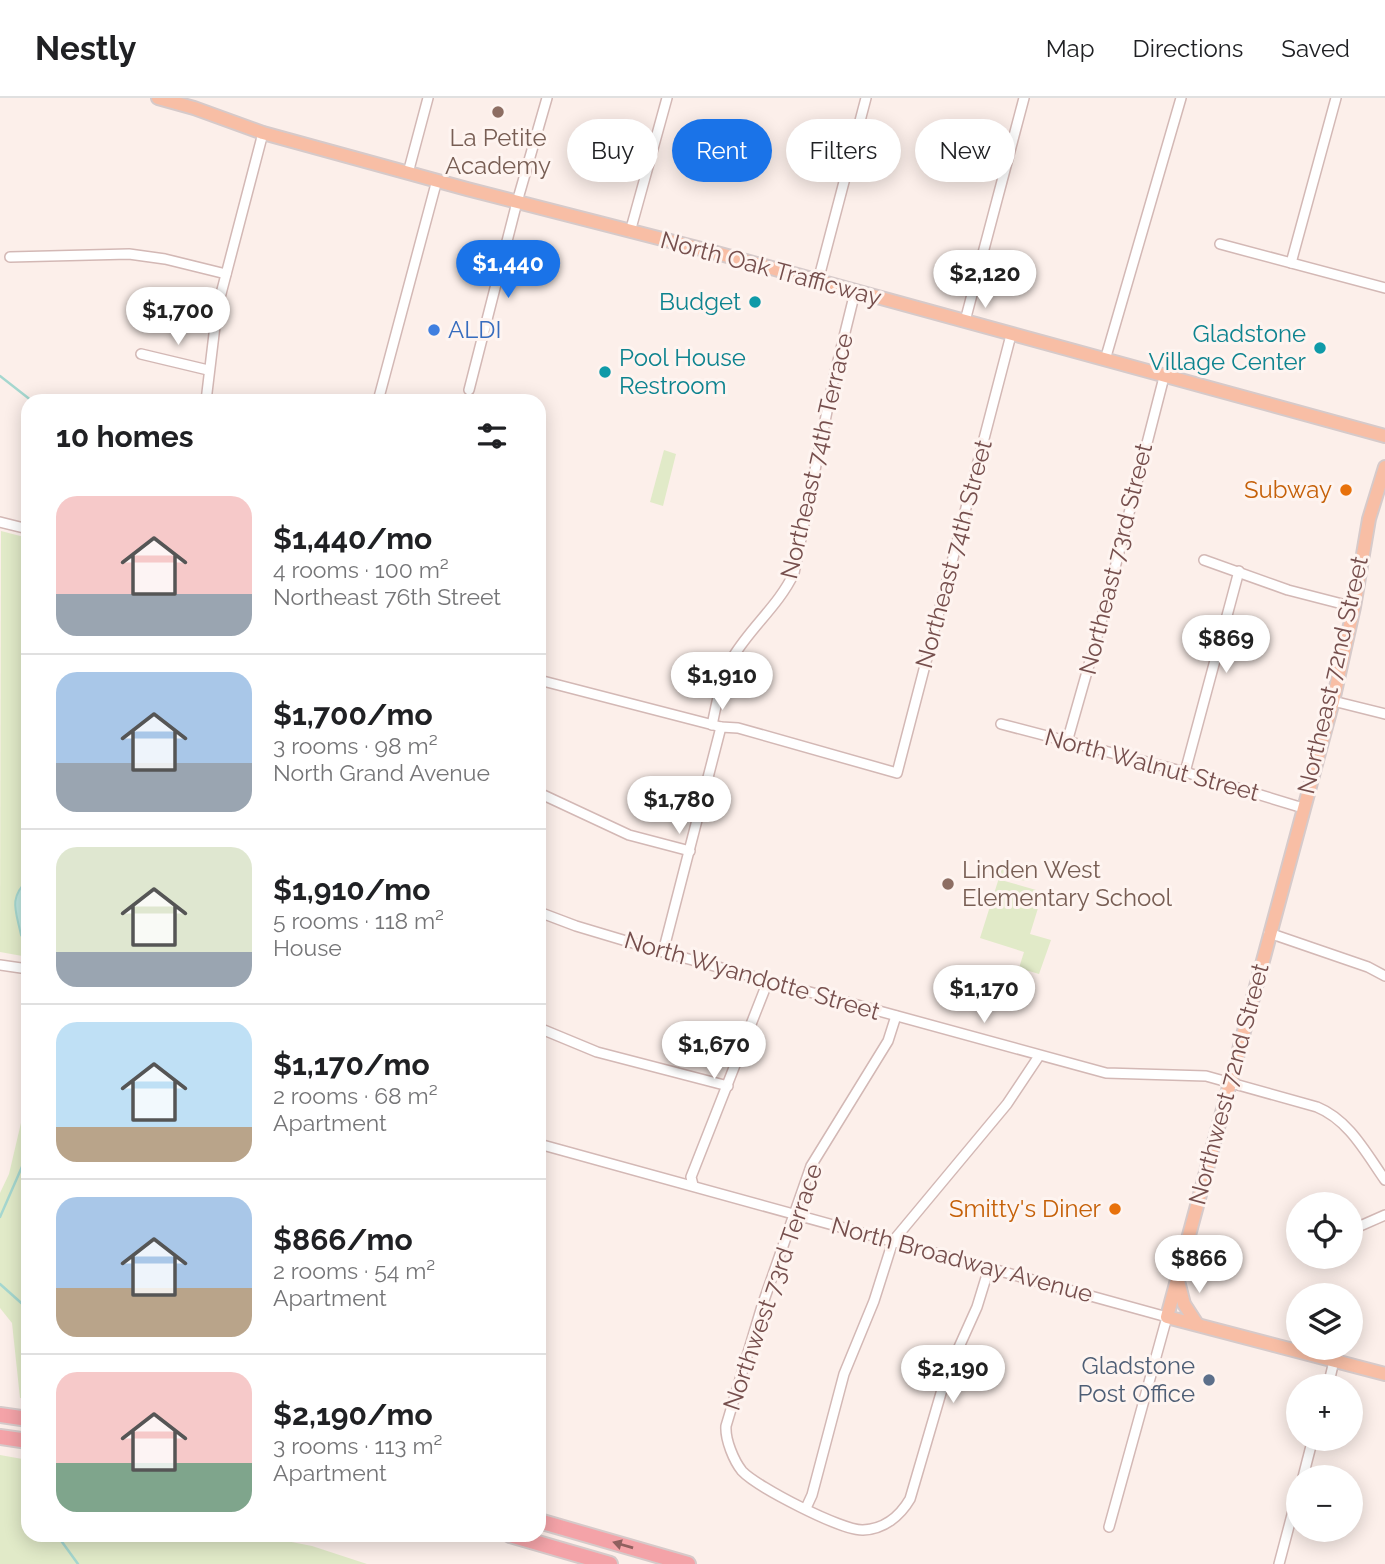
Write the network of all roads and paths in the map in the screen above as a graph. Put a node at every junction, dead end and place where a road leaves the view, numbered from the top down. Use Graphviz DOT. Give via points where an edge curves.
graph roads {
  1 [pos="158,98"];
  2 [pos="428,98"];
  3 [pos="547,98"];
  4 [pos="667,98"];
  5 [pos="866,98"];
  6 [pos="1024,98"];
  7 [pos="1181,98"];
  8 [pos="1336,98"];
  9 [pos="263,133"];
  10 [pos="408,173"];
  11 [pos="437,180"];
  12 [pos="517,202"];
  13 [pos="629,232"];
  14 [pos="1220,244"];
  15 [pos="10,257"];
  16 [pos="1291,263"];
  17 [pos="226,274"];
  18 [pos="818,281"];
  19 [pos="1385,288"];
  20 [pos="855,292"];
  21 [pos="965,321"];
  22 [pos="1011,335"];
  23 [pos="141,354"];
  24 [pos="1105,360"];
  25 [pos="208,370"];
  26 [pos="1164,377"];
  27 [pos="469,390"];
  28 [pos="206,394"];
  29 [pos="380,394"];
  30 [pos="1385,436"];
  31 [pos="1385,467"];
  32 [pos="0,522"];
  33 [pos="21,527"];
  34 [pos="1204,560"];
  35 [pos="1239,571"];
  36 [pos="1354,607"];
  37 [pos="546,682"];
  38 [pos="1333,701"];
  39 [pos="1385,714"];
  40 [pos="1001,724"];
  41 [pos="716,726"];
  42 [pos="1067,742"];
  43 [pos="1185,772"];
  44 [pos="546,796"];
  45 [pos="1303,807"];
  46 [pos="690,851"];
  47 [pos="1282,885"];
  48 [pos="546,915"];
  49 [pos="1269,933"];
  50 [pos="663,952"];
  51 [pos="0,965"];
  52 [pos="21,968"];
  53 [pos="1385,976"];
  54 [pos="768,981"];
  55 [pos="896,1016"];
  56 [pos="546,1031"];
  57 [pos="1039,1056"];
  58 [pos="1229,1082"];
  59 [pos="728,1086"];
  60 [pos="546,1146"];
  61 [pos="1385,1180"];
  62 [pos="692,1185"];
  63 [pos="793,1214"];
  64 [pos="1385,1215"];
  65 [pos="1363,1225"];
  66 [pos="893,1241"];
  67 [pos="989,1268"];
  68 [pos="1178,1277"];
  69 [pos="1167,1317"];
  70 [pos="1198,1324"];
  71 [pos="1334,1361"];
  72 [pos="1331,1374"];
  73 [pos="1385,1374"];
  74 [pos="0,1415"];
  75 [pos="21,1418"];
  76 [pos="0,1437"];
  77 [pos="21,1440"];
  78 [pos="806,1508"];
  79 [pos="546,1523"];
  80 [pos="1109,1527"];
  81 [pos="1286,1539"];
  82 [pos="534,1542"];
  83 [pos="1280,1562"];
  84 [pos="610,1564"];
  85 [pos="688,1564"];
  1 -- 9 [label="main road, North Oak Trafficway"];
  2 -- 10 [label="street"];
  3 -- 12 [label="street"];
  4 -- 13 [label="street"];
  5 -- 18 [label="street"];
  6 -- 21 [label="street"];
  7 -- 24 [label="street"];
  8 -- 16 [label="street"];
  9 -- 10 [label="main road, North Oak Trafficway"];
  9 -- 17 [label="street"];
  10 -- 11 [label="main road, North Oak Trafficway"];
  11 -- 12 [label="main road, North Oak Trafficway"];
  11 -- 29 [label="street"];
  12 -- 13 [label="main road, North Oak Trafficway"];
  12 -- 27 [label="street"];
  13 -- 18 [label="main road, North Oak Trafficway"];
  14 -- 16 [label="street"];
  15 -- 17 [label="street" via="139,255"];
  16 -- 19 [label="street"];
  17 -- 25 [label="street"];
  18 -- 20 [label="main road, North Oak Trafficway"];
  20 -- 21 [label="main road, North Oak Trafficway"];
  20 -- 41 [label="street, Northeast 74th Terrace" via="794,573 732,659 723,679"];
  21 -- 22 [label="main road, North Oak Trafficway"];
  22 -- 24 [label="main road, North Oak Trafficway"];
  22 -- 41 [label="street, Northeast 74th Street" via="897,773 738,728"];
  23 -- 25 [label="street"];
  24 -- 26 [label="main road, North Oak Trafficway"];
  25 -- 28 [label="street"];
  26 -- 30 [label="main road, North Oak Trafficway"];
  26 -- 42 [label="street, Northeast 73rd Street"];
  31 -- 36 [label="main road, Northeast 72nd Street" via="1368,519"];
  32 -- 33 [label="street"];
  34 -- 35 [label="street"];
  35 -- 36 [label="street"];
  35 -- 43 [label="street"];
  36 -- 38 [label="main road, Northeast 72nd Street"];
  37 -- 41 [label="street"];
  38 -- 39 [label="street"];
  38 -- 45 [label="main road, Northeast 72nd Street"];
  40 -- 42 [label="street, North Walnut Street"];
  41 -- 46 [label="street, Northeast 74th Terrace"];
  42 -- 43 [label="street, North Walnut Street"];
  43 -- 45 [label="street, North Walnut Street"];
  44 -- 46 [label="street" via="629,835"];
  45 -- 47 [label="main road, Northeast 72nd Street"];
  46 -- 50 [label="street, Northeast 74th Terrace"];
  47 -- 49 [label="main road, Northwest 72nd Street"];
  48 -- 50 [label="street, North Wyandotte Street"];
  49 -- 53 [label="street"];
  49 -- 58 [label="main road, Northwest 72nd Street"];
  50 -- 54 [label="street, North Wyandotte Street"];
  51 -- 52 [label="street"];
  54 -- 55 [label="street, North Wyandotte Street"];
  54 -- 59 [label="street"];
  55 -- 57 [label="street, North Wyandotte Street"];
  55 -- 63 [label="street, Northwest 73rd Terrace" via="888,1041 816,1157"];
  56 -- 59 [label="street" via="597,1052"];
  57 -- 58 [label="street, North Wyandotte Street" via="1119,1075 1194,1075"];
  57 -- 66 [label="street" via="1007,1104"];
  58 -- 61 [label="street, North Wyandotte Street" via="1331,1114 1347,1128"];
  58 -- 68 [label="main road, Northwest 72nd Street"];
  59 -- 62 [label="street" via="691,1177"];
  60 -- 62 [label="street, North Broadway Avenue"];
  62 -- 63 [label="street, North Broadway Avenue"];
  63 -- 66 [label="street, North Broadway Avenue"];
  63 -- 78 [label="street, Northwest 73rd Terrace" via="726,1437 741,1470 750,1478"];
  64 -- 65 [label="street"];
  66 -- 67 [label="street, North Broadway Avenue"];
  66 -- 78 [label="street" via="844,1374"];
  67 -- 69 [label="street, North Broadway Avenue"];
  67 -- 78 [label="street" via="946,1376 910,1499 899,1514 873,1528 854,1529"];
  68 -- 69 [label="main road, Northwest 72nd Street"];
  68 -- 70 [label="main road" via="1184,1304"];
  69 -- 70 [label="main road, North Broadway Avenue"];
  69 -- 80 [label="street, Northwest 72nd Street"];
  70 -- 71 [label="main road, North Broadway Avenue"];
  71 -- 72 [label="street"];
  71 -- 73 [label="main road, North Broadway Avenue"];
  74 -- 75 [label="highway"];
  76 -- 77 [label="highway"];
  85 -- 79 [label="highway, one-way"];
  81 -- 83 [label="street"];
  82 -- 84 [label="highway"];
}
